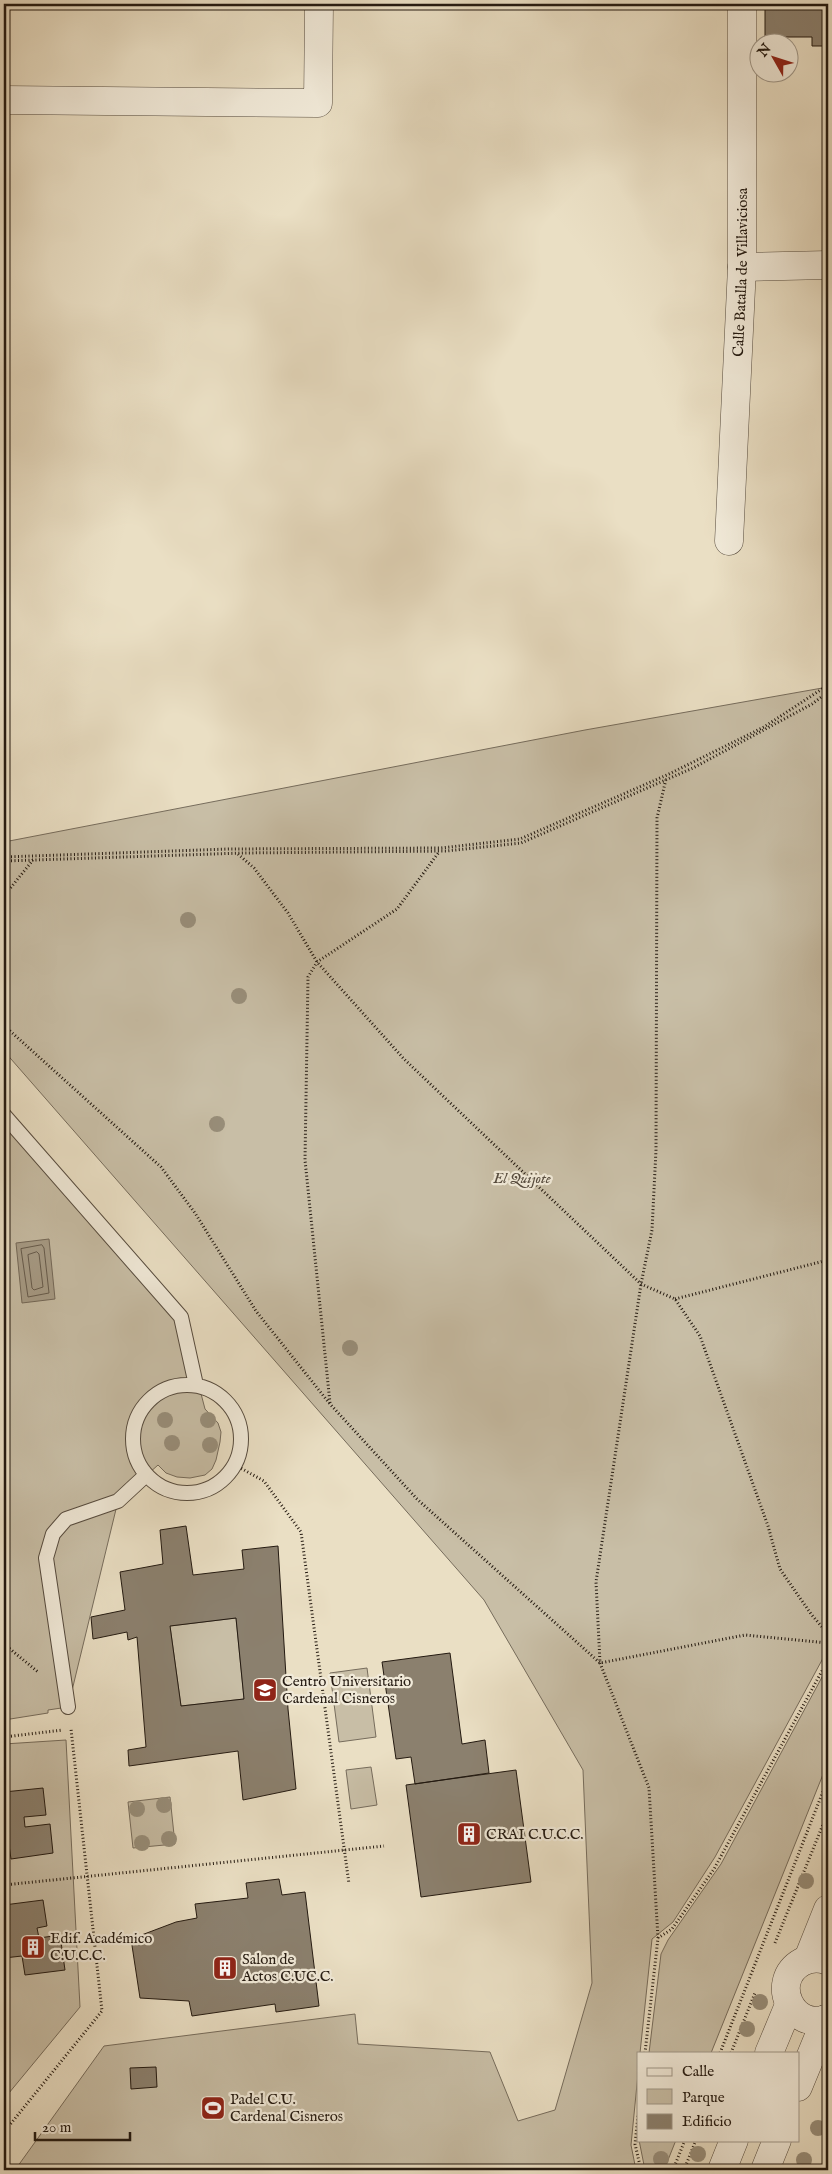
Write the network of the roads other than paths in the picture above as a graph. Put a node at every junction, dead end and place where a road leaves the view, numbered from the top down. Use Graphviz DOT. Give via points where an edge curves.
graph roads {
  1 [pos="319,4"];
  2 [pos="742,4"];
  3 [pos="4,100"];
  4 [pos="828,265"];
  5 [pos="742,267"];
  6 [pos="729,541"];
  7 [pos="4,1114"];
  8 [pos="196,1385"];
  9 [pos="146,1475"];
  10 [pos="67,1701"];
  11 [pos="828,1909"];
  12 [pos="818,1960"];
  13 [pos="789,2005"];
  14 [pos="827,2018"];
  15 [pos="769,2052"];
  16 [pos="800,2082"];
  17 [pos="733,2142"];
  18 [pos="776,2142"];
  19 [pos="722,2170"];
  20 [pos="764,2170"];
  1 -- 3 [label="street" via="318,103"];
  2 -- 5 [label="street, Calle Batalla de Villaviciosa"];
  4 -- 5 [label="street"];
  5 -- 6 [label="street, Calle Batalla de Villaviciosa"];
  7 -- 8 [label="lane" via="181,1317"];
  8 -- 9 [label="lane" via="168,1388 145,1404 136,1421 132,1440 136,1458"];
  8 -- 9 [label="lane" via="213,1390 227,1400 237,1415 242,1431 235,1465 225,1479 210,1489 194,1493 177,1493 160,1487"];
  9 -- 10 [label="lane" via="118,1501 66,1519 53,1534 46,1558"];
  11 -- 12 [label="street"];
  12 -- 13 [label="street" via="796,1966 787,1977 785,1991"];
  13 -- 14 [label="street" via="798,2015 812,2021"];
  13 -- 15 [label="street"];
  14 -- 16 [label="street"];
  17 -- 19 [label="street"];
  18 -- 20 [label="street"];
}
